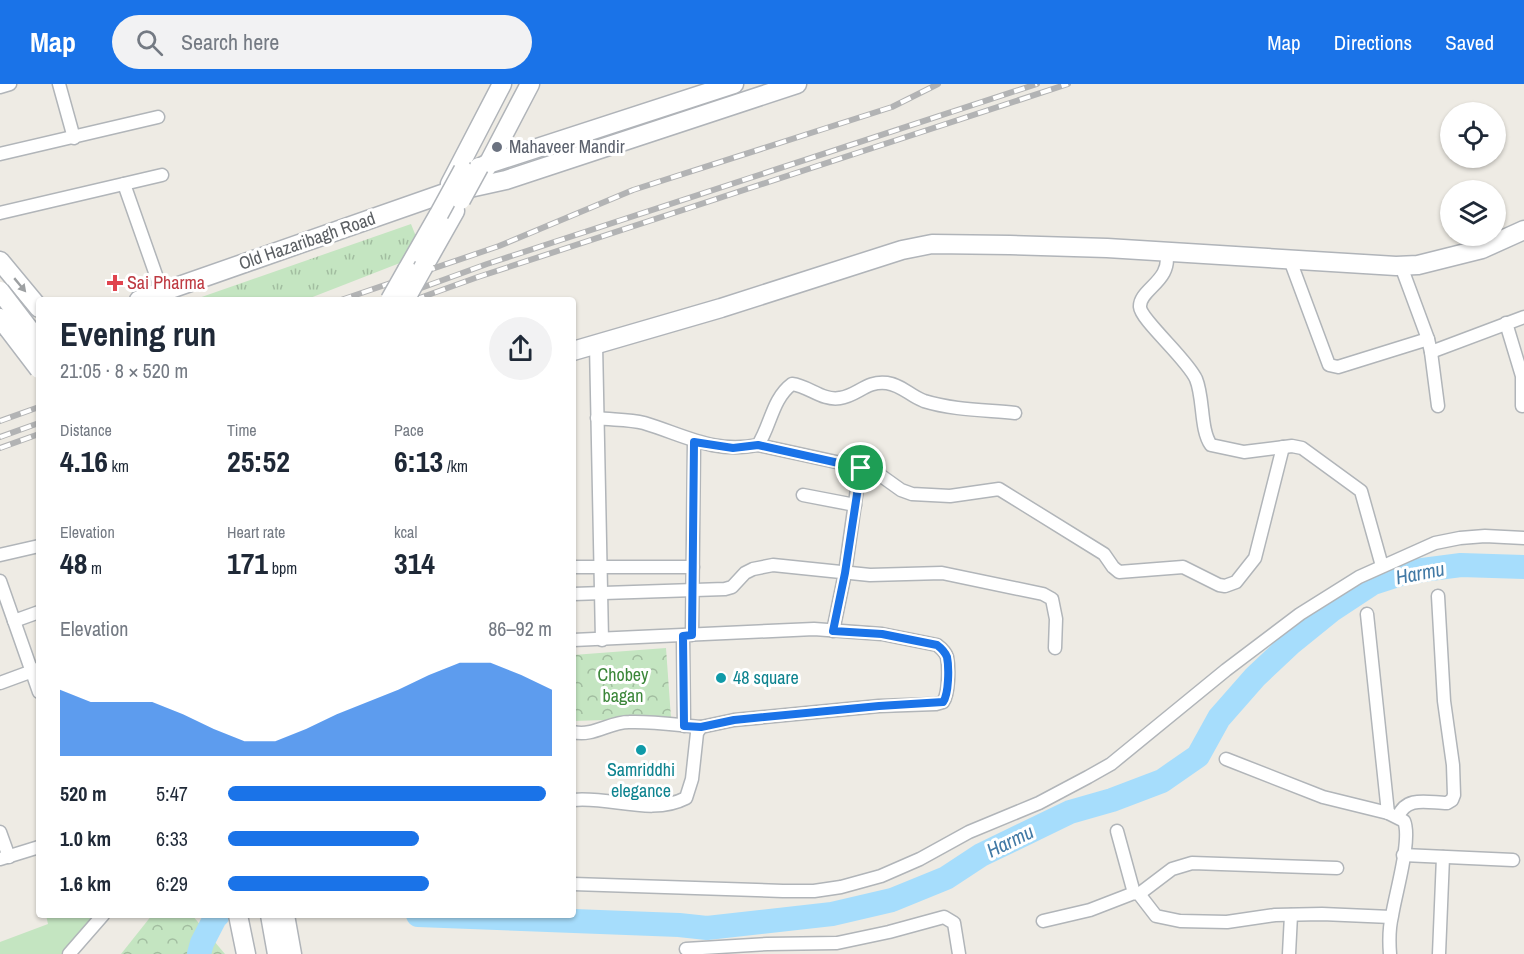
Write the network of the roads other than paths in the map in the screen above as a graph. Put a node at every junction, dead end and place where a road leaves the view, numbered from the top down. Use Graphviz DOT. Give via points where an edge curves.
graph roads {
  1 [pos="10,84"];
  2 [pos="59,84"];
  3 [pos="502,84"];
  4 [pos="510,84"];
  5 [pos="524,84"];
  6 [pos="530,84"];
  7 [pos="735,84"];
  8 [pos="797,84"];
  9 [pos="0,87"];
  10 [pos="158,117"];
  11 [pos="74,138"];
  12 [pos="0,154"];
  13 [pos="475,172"];
  14 [pos="162,175"];
  15 [pos="124,184"];
  16 [pos="445,193"];
  17 [pos="0,213"];
  18 [pos="1524,230"];
  19 [pos="1166,252"];
  20 [pos="1290,260"];
  21 [pos="0,261"];
  22 [pos="1401,266"];
  23 [pos="416,268"];
  24 [pos="0,291"];
  25 [pos="162,292"];
  26 [pos="148,297"];
  27 [pos="392,297"];
  28 [pos="406,297"];
  29 [pos="36,304"];
  30 [pos="1524,316"];
  31 [pos="0,318"];
  32 [pos="1506,323"];
  33 [pos="36,329"];
  34 [pos="36,338"];
  35 [pos="1428,339"];
  36 [pos="0,341"];
  37 [pos="596,344"];
  38 [pos="576,350"];
  39 [pos="1431,352"];
  40 [pos="36,365"];
  41 [pos="1438,406"];
  42 [pos="1522,406"];
  43 [pos="1015,413"];
  44 [pos="597,418"];
  45 [pos="694,442"];
  46 [pos="758,445"];
  47 [pos="1283,447"];
  48 [pos="861,468"];
  49 [pos="803,495"];
  50 [pos="855,505"];
  51 [pos="1524,537"];
  52 [pos="36,547"];
  53 [pos="0,555"];
  54 [pos="600,566"];
  55 [pos="1382,566"];
  56 [pos="576,567"];
  57 [pos="693,567"];
  58 [pos="845,573"];
  59 [pos="0,581"];
  60 [pos="692,590"];
  61 [pos="601,592"];
  62 [pos="576,594"];
  63 [pos="1438,596"];
  64 [pos="36,613"];
  65 [pos="1367,614"];
  66 [pos="14,621"];
  67 [pos="833,631"];
  68 [pos="687,636"];
  69 [pos="576,640"];
  70 [pos="602,640"];
  71 [pos="1055,648"];
  72 [pos="35,670"];
  73 [pos="0,683"];
  74 [pos="684,726"];
  75 [pos="701,727"];
  76 [pos="576,732"];
  77 [pos="1226,759"];
  78 [pos="576,800"];
  79 [pos="1393,815"];
  80 [pos="1117,831"];
  81 [pos="0,832"];
  82 [pos="36,848"];
  83 [pos="1403,855"];
  84 [pos="1443,857"];
  85 [pos="4,858"];
  86 [pos="1514,860"];
  87 [pos="1337,868"];
  88 [pos="576,884"];
  89 [pos="1137,893"];
  90 [pos="1291,915"];
  91 [pos="1391,917"];
  92 [pos="100,918"];
  93 [pos="271,918"];
  94 [pos="276,918"];
  95 [pos="283,918"];
  96 [pos="1043,921"];
  97 [pos="240,924"];
  98 [pos="686,949"];
  99 [pos="284,953"];
  100 [pos="69,954"];
  101 [pos="246,954"];
  102 [pos="959,954"];
  103 [pos="1289,954"];
  104 [pos="1389,954"];
  105 [pos="1439,954"];
  1 -- 9 [label="street"];
  2 -- 11 [label="street"];
  3 -- 16 [label="main road"];
  4 -- 13 [label="main road"];
  5 -- 13 [label="main road"];
  6 -- 13 [label="main road"];
  7 -- 13 [label="main road"];
  8 -- 13 [label="main road" via="506,180"];
  10 -- 11 [label="street"];
  11 -- 12 [label="street"];
  13 -- 16 [label="main road, Old Hazaribagh Road"];
  13 -- 23 [label="main road, bridge"];
  14 -- 15 [label="street"];
  15 -- 17 [label="street"];
  15 -- 25 [label="street"];
  16 -- 25 [label="main road, Old Hazaribagh Road"];
  18 -- 22 [label="main road" via="1482,249"];
  19 -- 20 [label="main road"];
  19 -- 37 [label="main road" via="932,244"];
  19 -- 47 [label="street" via="1167,268 1140,306 1142,315 1195,376 1207,440 1216,447 1244,452"];
  20 -- 22 [label="main road"];
  20 -- 35 [label="street" via="1329,365 1338,367"];
  21 -- 29 [label="main road, one-way"];
  22 -- 35 [label="street"];
  23 -- 27 [label="main road, bridge"];
  23 -- 28 [label="main road, bridge"];
  24 -- 34 [label="main road, bridge"];
  25 -- 26 [label="main road, Old Hazaribagh Road"];
  30 -- 32 [label="street"];
  31 -- 40 [label="main road, bridge"];
  32 -- 39 [label="street"];
  32 -- 42 [label="street" via="1522,376"];
  33 -- 36 [label="main road"];
  35 -- 39 [label="street"];
  37 -- 38 [label="main road"];
  37 -- 44 [label="street"];
  39 -- 41 [label="street"];
  43 -- 46 [label="street" via="943,406 916,398 900,386 888,383 868,384 837,399 792,384 780,394"];
  44 -- 45 [label="street" via="641,422"];
  44 -- 54 [label="street"];
  45 -- 46 [label="street" via="733,448"];
  45 -- 57 [label="street"];
  46 -- 48 [label="street"];
  47 -- 48 [label="street" via="1255,558 1236,582 1226,586 1183,567 1119,572 1104,554 999,489 950,496 912,494 879,473"];
  47 -- 55 [label="street" via="1302,448 1361,491"];
  48 -- 50 [label="street"];
  49 -- 50 [label="street"];
  50 -- 58 [label="street"];
  51 -- 55 [label="street" via="1485,536 1435,543"];
  52 -- 53 [label="street"];
  54 -- 56 [label="street"];
  54 -- 57 [label="street"];
  54 -- 61 [label="street"];
  55 -- 88 [label="street" via="1300,614 1111,764 1039,803 969,832 881,876 841,887 804,891"];
  57 -- 60 [label="street"];
  58 -- 60 [label="street" via="763,566 745,573 732,587"];
  58 -- 67 [label="street"];
  58 -- 71 [label="street" via="942,573 1043,594 1052,599 1055,608"];
  59 -- 66 [label="street"];
  60 -- 61 [label="street"];
  60 -- 68 [label="street"];
  61 -- 62 [label="street"];
  61 -- 70 [label="street"];
  63 -- 79 [label="street" via="1454,795 1448,803 1409,803"];
  64 -- 66 [label="street"];
  65 -- 79 [label="street"];
  66 -- 72 [label="street"];
  67 -- 68 [label="street" via="791,629"];
  67 -- 75 [label="street" via="882,634 937,645 946,657 946,698 936,704 734,720"];
  68 -- 70 [label="street"];
  68 -- 74 [label="street"];
  69 -- 70 [label="street"];
  72 -- 73 [label="street"];
  74 -- 75 [label="street"];
  74 -- 76 [label="street" via="627,722 589,733"];
  75 -- 78 [label="street" via="686,798 652,806"];
  77 -- 79 [label="street" via="1323,797"];
  79 -- 83 [label="street" via="1404,821 1406,827"];
  80 -- 89 [label="street"];
  81 -- 85 [label="street"];
  82 -- 85 [label="street"];
  83 -- 84 [label="street"];
  83 -- 91 [label="street"];
  84 -- 86 [label="street"];
  84 -- 105 [label="street"];
  87 -- 89 [label="street" via="1192,863 1172,869"];
  89 -- 90 [label="street" via="1156,916 1180,921 1227,922"];
  89 -- 96 [label="street"];
  90 -- 91 [label="street"];
  90 -- 103 [label="street"];
  91 -- 104 [label="street"];
  92 -- 100 [label="street"];
  93 -- 99 [label="main road"];
  94 -- 99 [label="main road"];
  95 -- 99 [label="main road"];
  97 -- 101 [label="main road"];
  98 -- 102 [label="street" via="837,943 944,917 954,923"];
}
